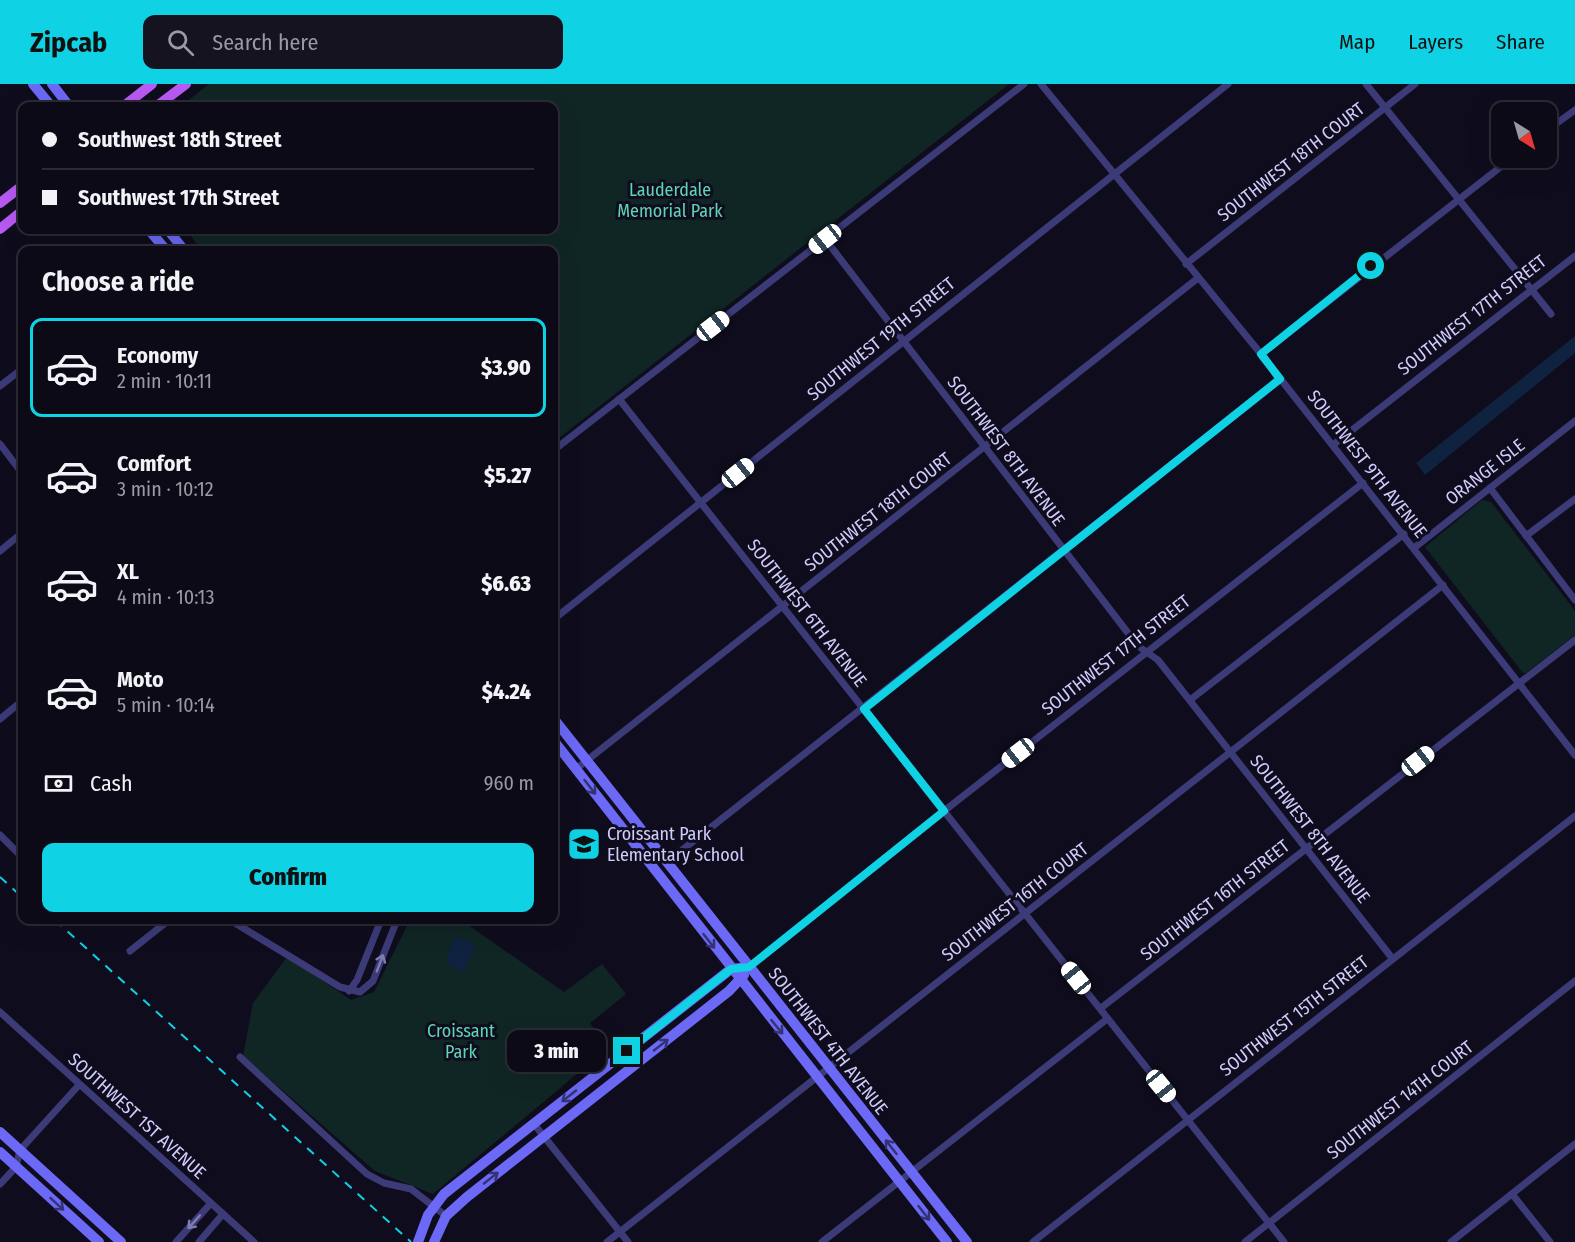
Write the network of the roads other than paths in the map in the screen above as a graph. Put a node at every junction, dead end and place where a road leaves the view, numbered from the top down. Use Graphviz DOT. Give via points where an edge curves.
graph roads {
  1 [pos="33,84"];
  2 [pos="52,84"];
  3 [pos="152,84"];
  4 [pos="186,84"];
  5 [pos="1024,84"];
  6 [pos="1041,84"];
  7 [pos="1228,84"];
  8 [pos="1366,84"];
  9 [pos="1415,84"];
  10 [pos="48,102"];
  11 [pos="66,102"];
  12 [pos="129,102"];
  13 [pos="162,102"];
  14 [pos="1385,107"];
  15 [pos="1575,110"];
  16 [pos="1557,123"];
  17 [pos="1498,168"];
  18 [pos="1114,174"];
  19 [pos="18,189"];
  20 [pos="1458,198"];
  21 [pos="0,203"];
  22 [pos="18,214"];
  23 [pos="0,229"];
  24 [pos="152,234"];
  25 [pos="825,239"];
  26 [pos="163,246"];
  27 [pos="1575,256"];
  28 [pos="1186,264"];
  29 [pos="1198,278"];
  30 [pos="1533,289"];
  31 [pos="1551,314"];
  32 [pos="903,340"];
  33 [pos="1261,354"];
  34 [pos="18,372"];
  35 [pos="1280,379"];
  36 [pos="0,386"];
  37 [pos="619,399"];
  38 [pos="1575,420"];
  39 [pos="0,444"];
  40 [pos="1333,445"];
  41 [pos="558,447"];
  42 [pos="984,447"];
  43 [pos="18,468"];
  44 [pos="1364,483"];
  45 [pos="1490,488"];
  46 [pos="1575,499"];
  47 [pos="701,502"];
  48 [pos="1404,534"];
  49 [pos="1526,536"];
  50 [pos="18,537"];
  51 [pos="1414,548"];
  52 [pos="1063,550"];
  53 [pos="0,551"];
  54 [pos="1443,585"];
  55 [pos="1575,600"];
  56 [pos="782,607"];
  57 [pos="558,616"];
  58 [pos="1575,640"];
  59 [pos="1147,652"];
  60 [pos="1519,683"];
  61 [pos="1190,700"];
  62 [pos="18,704"];
  63 [pos="864,709"];
  64 [pos="0,719"];
  65 [pos="558,724"];
  66 [pos="558,746"];
  67 [pos="1230,750"];
  68 [pos="1575,755"];
  69 [pos="587,761"];
  70 [pos="576,770"];
  71 [pos="944,811"];
  72 [pos="1575,816"];
  73 [pos="0,835"];
  74 [pos="1306,848"];
  75 [pos="18,853"];
  76 [pos="667,862"];
  77 [pos="1024,914"];
  78 [pos="165,924"];
  79 [pos="237,924"];
  80 [pos="379,924"];
  81 [pos="395,924"];
  82 [pos="130,951"];
  83 [pos="1392,958"];
  84 [pos="749,967"];
  85 [pos="731,969"];
  86 [pos="741,981"];
  87 [pos="1575,981"];
  88 [pos="350,991"];
  89 [pos="1101,1008"];
  90 [pos="0,1012"];
  91 [pos="1107,1018"];
  92 [pos="240,1058"];
  93 [pos="830,1069"];
  94 [pos="818,1078"];
  95 [pos="79,1085"];
  96 [pos="1188,1120"];
  97 [pos="534,1124"];
  98 [pos="0,1132"];
  99 [pos="545,1136"];
  100 [pos="1575,1144"];
  101 [pos="20,1150"];
  102 [pos="1,1155"];
  103 [pos="16,1167"];
  104 [pos="910,1172"];
  105 [pos="898,1181"];
  106 [pos="0,1184"];
  107 [pos="1512,1194"];
  108 [pos="211,1203"];
  109 [pos="434,1206"];
  110 [pos="223,1214"];
  111 [pos="446,1216"];
  112 [pos="1269,1223"];
  113 [pos="620,1231"];
  114 [pos="99,1242"];
  115 [pos="121,1242"];
  116 [pos="176,1242"];
  117 [pos="199,1242"];
  118 [pos="255,1242"];
  119 [pos="418,1242"];
  120 [pos="434,1242"];
  121 [pos="607,1242"];
  122 [pos="628,1242"];
  123 [pos="822,1242"];
  124 [pos="947,1242"];
  125 [pos="967,1242"];
  126 [pos="1033,1242"];
  127 [pos="1245,1242"];
  128 [pos="1284,1242"];
  129 [pos="1451,1242"];
  130 [pos="1550,1242"];
  1 -- 10 [label="main road"];
  2 -- 11 [label="main road"];
  3 -- 12 [label="main road"];
  4 -- 13 [label="main road"];
  5 -- 25 [label="street"];
  6 -- 18 [label="street, SOUTHWEST 9TH AVENUE"];
  7 -- 18 [label="street, SOUTHWEST 19TH STREET"];
  8 -- 14 [label="street"];
  9 -- 14 [label="street, SOUTHWEST 18TH COURT"];
  14 -- 20 [label="street"];
  14 -- 28 [label="street, SOUTHWEST 18TH COURT"];
  15 -- 16 [label="street"];
  17 -- 20 [label="street"];
  18 -- 28 [label="street, SOUTHWEST 9TH AVENUE"];
  18 -- 32 [label="street, SOUTHWEST 19TH STREET"];
  19 -- 21 [label="main road"];
  20 -- 30 [label="street"];
  20 -- 33 [label="street"];
  22 -- 23 [label="main road"];
  24 -- 26 [label="main road"];
  25 -- 32 [label="street, SOUTHWEST 8TH AVENUE"];
  25 -- 37 [label="street"];
  27 -- 30 [label="street, SOUTHWEST 17TH STREET"];
  28 -- 29 [label="street, SOUTHWEST 9TH AVENUE"];
  29 -- 33 [label="street, SOUTHWEST 9TH AVENUE"];
  29 -- 42 [label="street, SOUTHWEST 18TH COURT"];
  30 -- 31 [label="street"];
  30 -- 40 [label="street, SOUTHWEST 17TH STREET"];
  32 -- 42 [label="street, SOUTHWEST 8TH AVENUE"];
  32 -- 47 [label="street, SOUTHWEST 19TH STREET"];
  33 -- 35 [label="street, SOUTHWEST 9TH AVENUE"];
  34 -- 36 [label="street"];
  35 -- 40 [label="street, SOUTHWEST 9TH AVENUE"];
  35 -- 52 [label="street"];
  37 -- 41 [label="street"];
  37 -- 47 [label="street, SOUTHWEST 6TH AVENUE"];
  38 -- 45 [label="street, ORANGE ISLE"];
  39 -- 43 [label="street"];
  40 -- 44 [label="street, SOUTHWEST 9TH AVENUE"];
  42 -- 52 [label="street, SOUTHWEST 8TH AVENUE"];
  42 -- 56 [label="street, SOUTHWEST 18TH COURT"];
  44 -- 48 [label="street, SOUTHWEST 9TH AVENUE"];
  44 -- 59 [label="street, SOUTHWEST 17TH STREET"];
  45 -- 49 [label="street"];
  45 -- 51 [label="street, ORANGE ISLE"];
  46 -- 49 [label="street"];
  47 -- 56 [label="street, SOUTHWEST 6TH AVENUE"];
  47 -- 57 [label="street, SOUTHWEST 19TH STREET"];
  48 -- 51 [label="street, SOUTHWEST 9TH AVENUE"];
  48 -- 61 [label="street"];
  49 -- 55 [label="street"];
  50 -- 53 [label="street"];
  51 -- 54 [label="street, SOUTHWEST 9TH AVENUE"];
  52 -- 59 [label="street, SOUTHWEST 8TH AVENUE" via="1138,646"];
  52 -- 63 [label="street"];
  54 -- 60 [label="street, SOUTHWEST 9TH AVENUE"];
  54 -- 67 [label="street, SOUTHWEST 16TH COURT"];
  56 -- 63 [label="street, SOUTHWEST 6TH AVENUE"];
  56 -- 69 [label="street, SOUTHWEST 18TH COURT"];
  58 -- 60 [label="street, SOUTHWEST 16TH STREET"];
  59 -- 61 [label="street, SOUTHWEST 8TH AVENUE"];
  59 -- 71 [label="street, SOUTHWEST 17TH STREET"];
  60 -- 68 [label="street, SOUTHWEST 9TH AVENUE"];
  60 -- 74 [label="street, SOUTHWEST 16TH STREET"];
  61 -- 67 [label="street, SOUTHWEST 8TH AVENUE"];
  62 -- 64 [label="street"];
  63 -- 71 [label="street, SOUTHWEST 6TH AVENUE"];
  63 -- 76 [label="street"];
  65 -- 69 [label="main road, SOUTHWEST 4TH AVENUE"];
  66 -- 70 [label="main road, SOUTHWEST 4TH AVENUE"];
  67 -- 74 [label="street, SOUTHWEST 8TH AVENUE"];
  67 -- 77 [label="street, SOUTHWEST 16TH COURT"];
  69 -- 70 [label="street, SOUTHWEST 18TH COURT"];
  69 -- 76 [label="main road, SOUTHWEST 4TH AVENUE"];
  70 -- 85 [label="main road, SOUTHWEST 4TH AVENUE, one-way"];
  71 -- 77 [label="street, SOUTHWEST 6TH AVENUE"];
  71 -- 84 [label="street, SOUTHWEST 17TH STREET"];
  72 -- 83 [label="street, SOUTHWEST 15TH STREET"];
  73 -- 75 [label="street"];
  74 -- 83 [label="street, SOUTHWEST 8TH AVENUE"];
  74 -- 89 [label="street, SOUTHWEST 16TH STREET"];
  76 -- 84 [label="main road, SOUTHWEST 4TH AVENUE"];
  77 -- 89 [label="street, SOUTHWEST 6TH AVENUE"];
  77 -- 93 [label="street, SOUTHWEST 16TH COURT"];
  78 -- 82 [label="street"];
  79 -- 88 [label="street"];
  80 -- 88 [label="street"];
  88 -- 81 [label="street, one-way" via="360,992 373,981"];
  83 -- 96 [label="street, SOUTHWEST 15TH STREET"];
  84 -- 85 [label="main road"];
  84 -- 86 [label="main road, SOUTHWEST 17TH STREET"];
  84 -- 93 [label="main road, SOUTHWEST 4TH AVENUE"];
  85 -- 86 [label="main road, SOUTHWEST 4TH AVENUE"];
  85 -- 97 [label="main road, one-way"];
  86 -- 94 [label="main road, SOUTHWEST 4TH AVENUE, one-way"];
  99 -- 86 [label="main road, SOUTHWEST 17TH STREET, one-way"];
  87 -- 112 [label="street, SOUTHWEST 14TH COURT"];
  89 -- 91 [label="street, SOUTHWEST 6TH AVENUE"];
  90 -- 95 [label="street, SOUTHWEST 1ST AVENUE"];
  91 -- 96 [label="street, SOUTHWEST 6TH AVENUE"];
  91 -- 104 [label="street"];
  92 -- 109 [label="street" via="367,1174 384,1183 411,1189"];
  93 -- 94 [label="street, SOUTHWEST 16TH COURT"];
  104 -- 93 [label="main road, SOUTHWEST 4TH AVENUE, one-way"];
  94 -- 105 [label="main road, SOUTHWEST 4TH AVENUE"];
  94 -- 113 [label="street, SOUTHWEST 16TH COURT"];
  95 -- 101 [label="street"];
  95 -- 108 [label="street, SOUTHWEST 1ST AVENUE"];
  96 -- 112 [label="street, SOUTHWEST 6TH AVENUE"];
  96 -- 126 [label="street, SOUTHWEST 15TH STREET"];
  97 -- 99 [label="street"];
  97 -- 109 [label="main road"];
  98 -- 101 [label="main road"];
  111 -- 99 [label="main road, SOUTHWEST 17TH STREET, one-way"];
  99 -- 113 [label="street"];
  100 -- 107 [label="street"];
  101 -- 102 [label="street"];
  101 -- 103 [label="street"];
  101 -- 115 [label="main road"];
  102 -- 103 [label="main road"];
  103 -- 106 [label="street"];
  103 -- 114 [label="main road, one-way"];
  104 -- 105 [label="street"];
  104 -- 125 [label="main road, SOUTHWEST 4TH AVENUE"];
  105 -- 123 [label="street"];
  105 -- 124 [label="main road, SOUTHWEST 4TH AVENUE, one-way"];
  107 -- 129 [label="street"];
  107 -- 130 [label="street"];
  108 -- 110 [label="street, SOUTHWEST 1ST AVENUE"];
  108 -- 116 [label="street, one-way"];
  109 -- 111 [label="street"];
  109 -- 119 [label="main road"];
  110 -- 117 [label="street"];
  110 -- 118 [label="street, SOUTHWEST 1ST AVENUE"];
  111 -- 120 [label="main road, SOUTHWEST 17TH STREET"];
  112 -- 127 [label="street, SOUTHWEST 14TH COURT"];
  112 -- 128 [label="street, SOUTHWEST 6TH AVENUE"];
  113 -- 121 [label="street, SOUTHWEST 16TH COURT"];
  113 -- 122 [label="street"];
}
